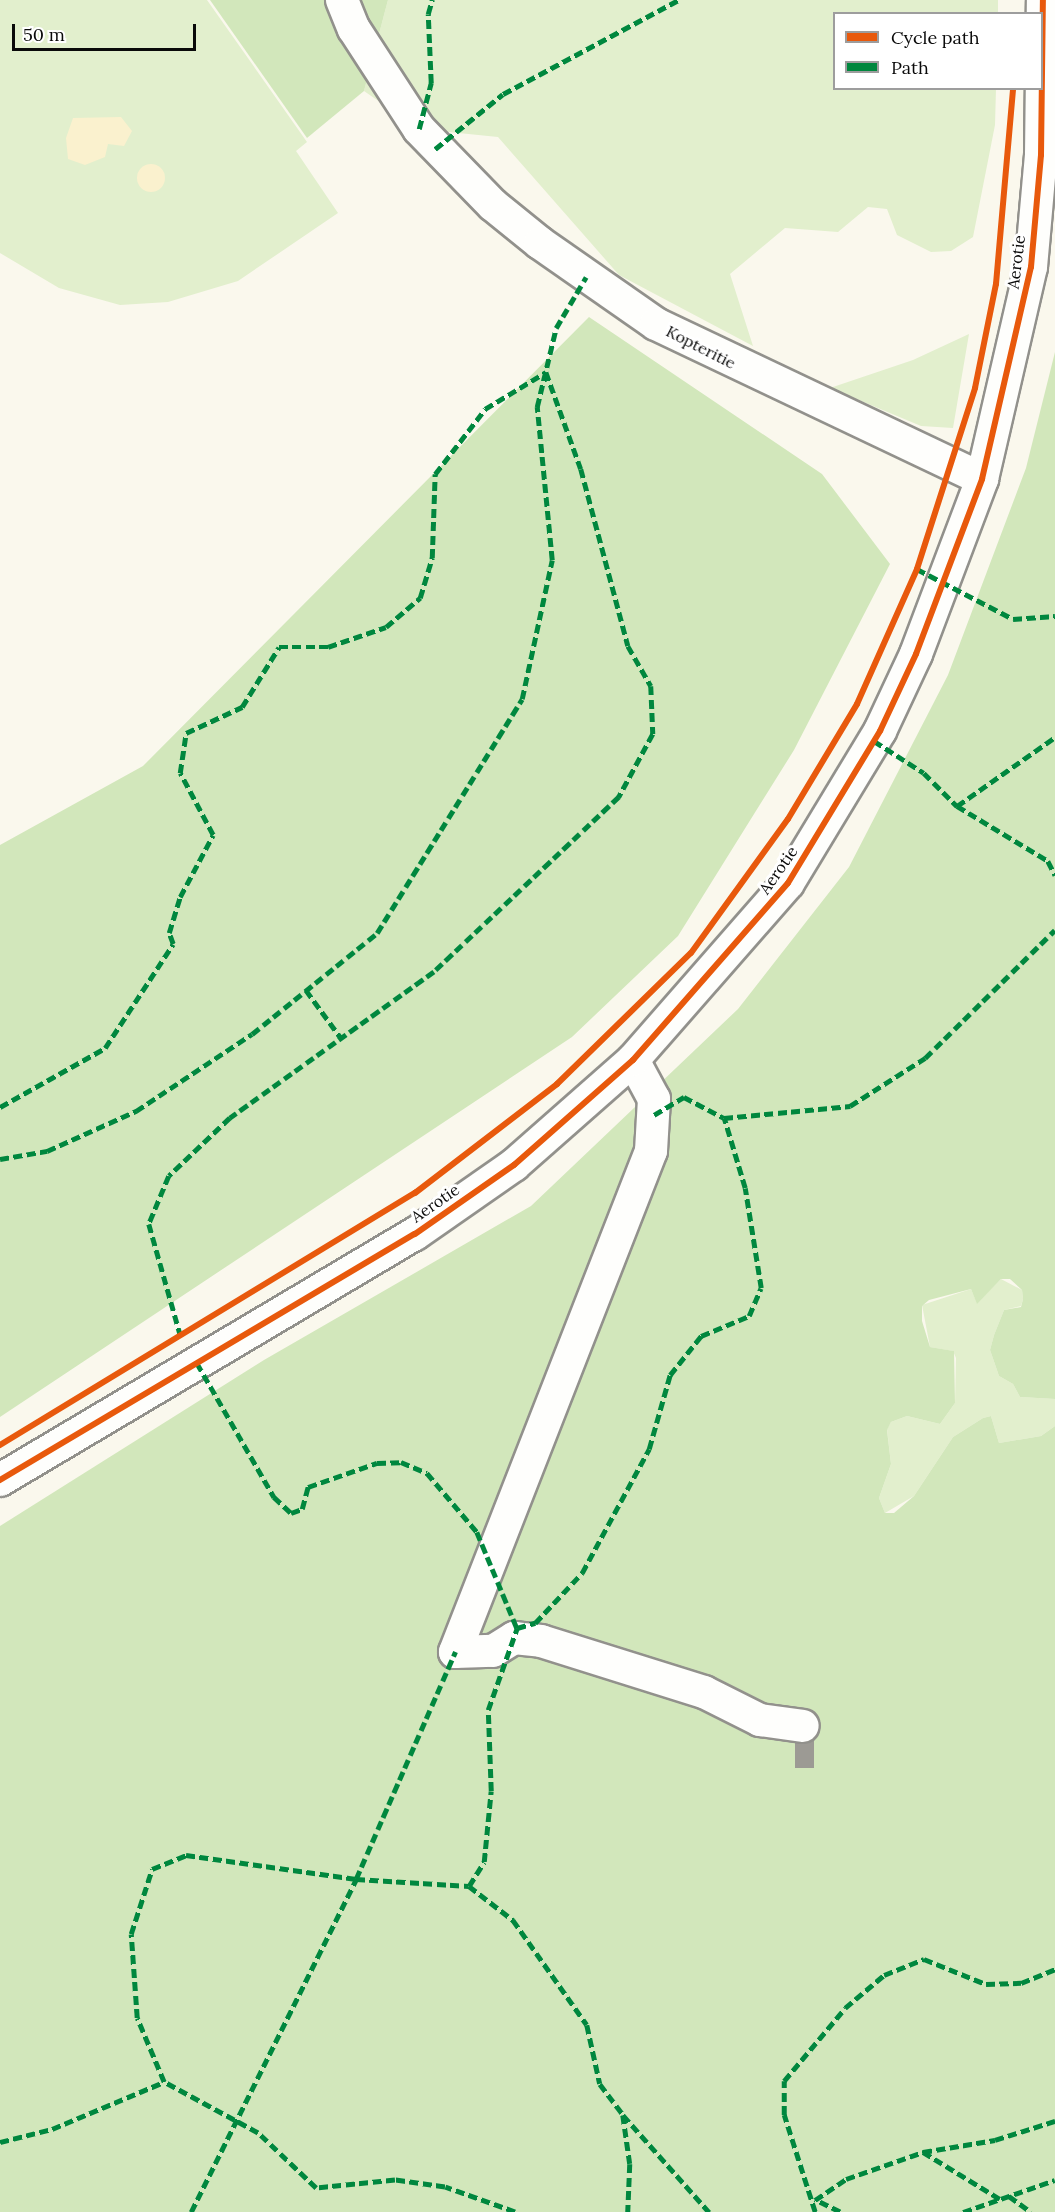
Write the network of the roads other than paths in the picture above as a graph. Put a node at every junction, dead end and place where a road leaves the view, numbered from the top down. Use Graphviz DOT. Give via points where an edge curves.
graph roads {
  1 [pos="342,0"];
  2 [pos="1042,90"];
  3 [pos="982,479"];
  4 [pos="633,1060"];
  5 [pos="0,1480"];
  6 [pos="803,1726"];
  1 -- 3 [label="street, Kopteritie" via="354,29 418,129 517,226 656,324"];
  2 -- 3 [label="street, Aerotie" via="1041,156 1031,267"];
  3 -- 4 [label="street, Aerotie" via="916,654 841,798 751,929"];
  4 -- 5 [label="street, Aerotie" via="513,1165 415,1234"];
  4 -- 6 [label="street" via="654,1099 651,1150 455,1652 493,1651 514,1638 541,1641 704,1692 760,1720"];
}
